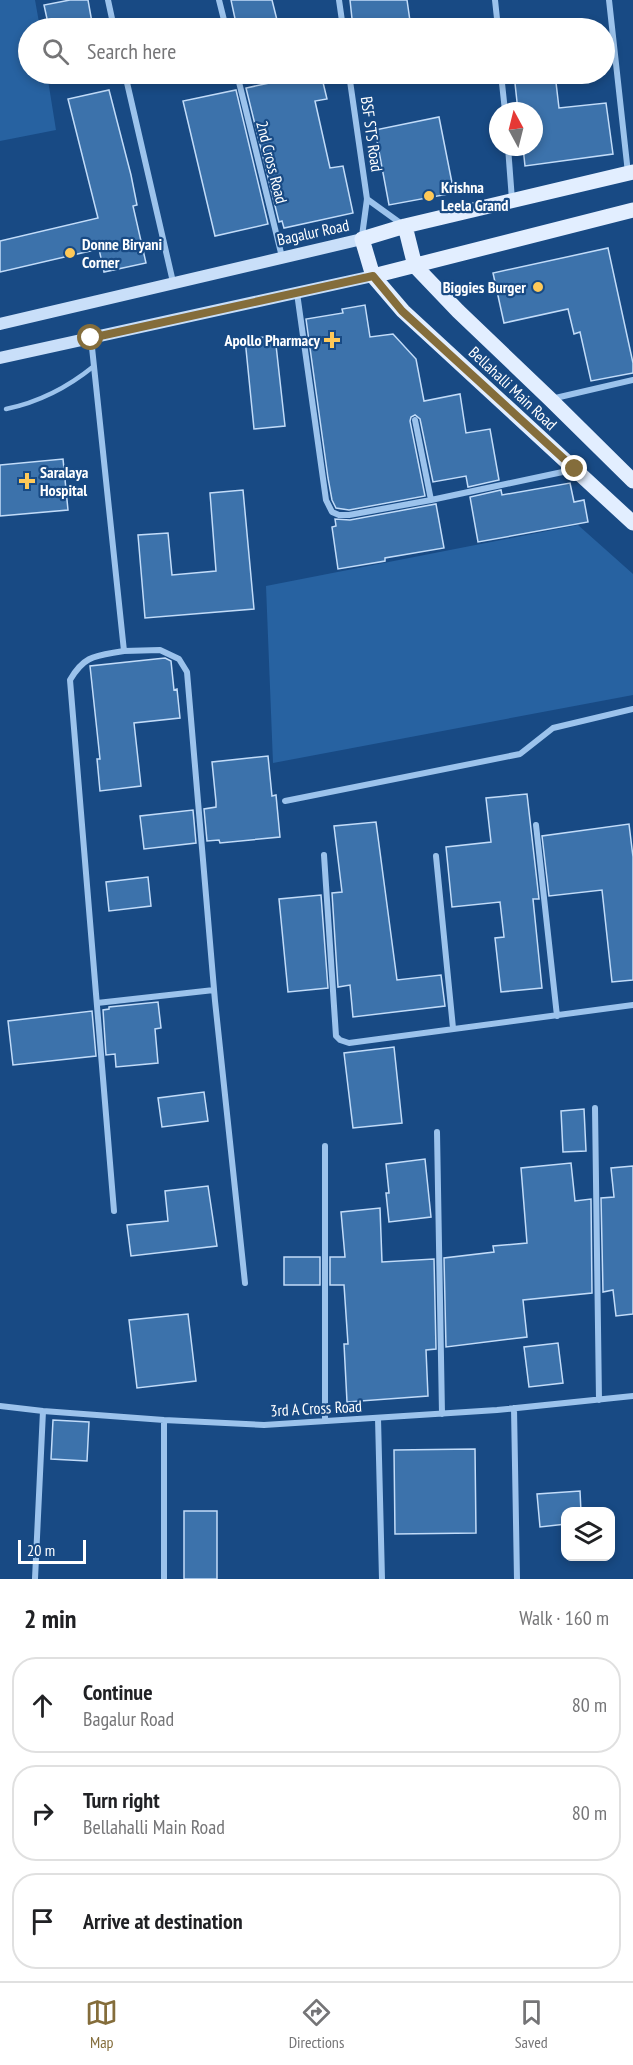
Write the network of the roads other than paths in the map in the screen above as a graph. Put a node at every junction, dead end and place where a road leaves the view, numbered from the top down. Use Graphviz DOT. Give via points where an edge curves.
graph roads {
  1 [pos="108,0"];
  2 [pos="219,0"];
  3 [pos="339,0"];
  4 [pos="495,0"];
  5 [pos="609,0"];
  6 [pos="112,18"];
  7 [pos="224,18"];
  8 [pos="342,18"];
  9 [pos="497,18"];
  10 [pos="611,18"];
  11 [pos="615,49"];
  12 [pos="127,84"];
  13 [pos="239,84"];
  14 [pos="350,84"];
  15 [pos="502,84"];
  16 [pos="504,102"];
  17 [pos="509,156"];
  18 [pos="630,172"];
  19 [pos="367,199"];
  20 [pos="512,200"];
  21 [pos="633,210"];
  22 [pos="405,226"];
  23 [pos="362,240"];
  24 [pos="282,257"];
  25 [pos="415,266"];
  26 [pos="373,276"];
  27 [pos="173,282"];
  28 [pos="297,293"];
  29 [pos="0,324"];
  30 [pos="91,338"];
  31 [pos="0,358"];
  32 [pos="94,366"];
  33 [pos="633,380"];
  34 [pos="550,399"];
  35 [pos="6,409"];
  36 [pos="415,420"];
  37 [pos="575,469"];
  38 [pos="633,481"];
  39 [pos="431,500"];
  40 [pos="633,523"];
  41 [pos="124,651"];
  42 [pos="633,709"];
  43 [pos="285,801"];
  44 [pos="536,825"];
  45 [pos="324,855"];
  46 [pos="436,856"];
  47 [pos="214,990"];
  48 [pos="97,1003"];
  49 [pos="633,1005"];
  50 [pos="557,1016"];
  51 [pos="453,1028"];
  52 [pos="595,1108"];
  53 [pos="437,1132"];
  54 [pos="326,1146"];
  55 [pos="114,1211"];
  56 [pos="245,1283"];
  57 [pos="633,1396"];
  58 [pos="599,1400"];
  59 [pos="0,1406"];
  60 [pos="514,1408"];
  61 [pos="43,1411"];
  62 [pos="442,1414"];
  63 [pos="378,1418"];
  64 [pos="164,1420"];
  65 [pos="325,1421"];
  66 [pos="35,1579"];
  67 [pos="164,1579"];
  68 [pos="382,1579"];
  69 [pos="518,1579"];
  1 -- 6 [label="street"];
  2 -- 7 [label="street"];
  3 -- 8 [label="street"];
  4 -- 9 [label="street"];
  5 -- 10 [label="street"];
  11 -- 18 [label="street"];
  12 -- 27 [label="street"];
  13 -- 24 [label="street, 2nd Cross Road"];
  14 -- 19 [label="street, BSF STS Road"];
  15 -- 16 [label="street"];
  17 -- 20 [label="street"];
  18 -- 20 [label="main road, Bagalur Road"];
  19 -- 22 [label="street"];
  19 -- 23 [label="street, BSF STS Road"];
  20 -- 22 [label="main road, Bagalur Road"];
  21 -- 25 [label="main road"];
  22 -- 23 [label="main road, Bagalur Road"];
  22 -- 25 [label="main road"];
  23 -- 24 [label="main road, Bagalur Road"];
  23 -- 26 [label="main road"];
  24 -- 27 [label="main road, Bagalur Road"];
  25 -- 26 [label="main road"];
  25 -- 34 [label="main road, Bellahalli Main Road"];
  26 -- 28 [label="main road"];
  26 -- 37 [label="main road, Bellahalli Main Road" via="402,311"];
  27 -- 29 [label="main road, Bagalur Road"];
  28 -- 30 [label="main road"];
  28 -- 39 [label="street" via="328,507 339,515"];
  30 -- 31 [label="main road"];
  30 -- 32 [label="street"];
  32 -- 35 [label="lane" via="61,391"];
  32 -- 41 [label="street"];
  33 -- 34 [label="street"];
  34 -- 38 [label="main road, Bellahalli Main Road"];
  36 -- 39 [label="street"];
  37 -- 39 [label="street"];
  37 -- 40 [label="main road, Bellahalli Main Road"];
  41 -- 47 [label="street" via="160,650 179,659 187,672"];
  41 -- 48 [label="street" via="93,657 78,666 70,680"];
  42 -- 43 [label="street" via="553,728 520,754"];
  44 -- 50 [label="street"];
  45 -- 51 [label="street" via="336,1036 349,1043"];
  46 -- 51 [label="street"];
  47 -- 48 [label="street"];
  47 -- 56 [label="street"];
  48 -- 55 [label="street"];
  49 -- 50 [label="street"];
  50 -- 51 [label="street"];
  52 -- 58 [label="street"];
  53 -- 62 [label="street"];
  54 -- 65 [label="street"];
  57 -- 58 [label="street, 3rd A Cross Road"];
  58 -- 60 [label="street, 3rd A Cross Road"];
  59 -- 61 [label="street, 3rd A Cross Road"];
  60 -- 62 [label="street, 3rd A Cross Road"];
  60 -- 69 [label="street"];
  61 -- 64 [label="street, 3rd A Cross Road"];
  61 -- 66 [label="street"];
  62 -- 63 [label="street, 3rd A Cross Road"];
  63 -- 65 [label="street, 3rd A Cross Road"];
  63 -- 68 [label="street"];
  64 -- 65 [label="street, 3rd A Cross Road" via="264,1425"];
  64 -- 67 [label="street"];
}
